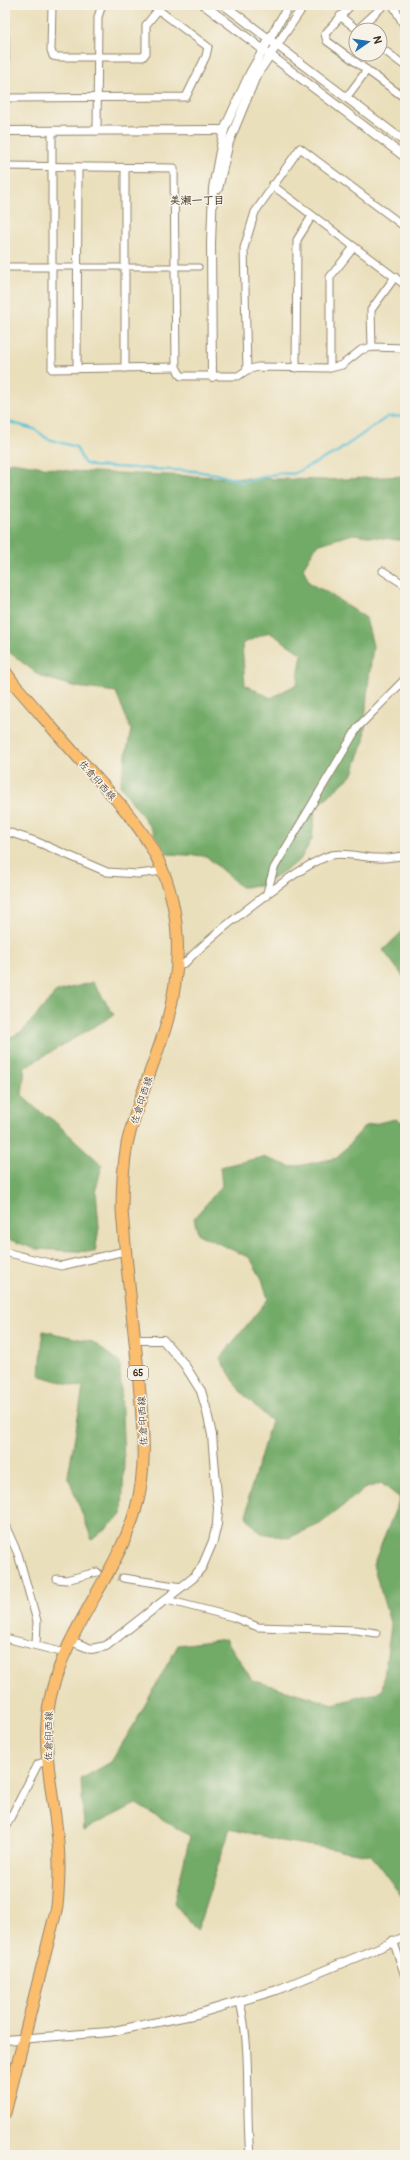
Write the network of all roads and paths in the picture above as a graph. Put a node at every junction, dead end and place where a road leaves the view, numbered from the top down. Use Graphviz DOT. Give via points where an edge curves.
graph roads {
  1 [pos="52,5"];
  2 [pos="102,5"];
  3 [pos="204,5"];
  4 [pos="224,5"];
  5 [pos="289,5"];
  6 [pos="304,5"];
  7 [pos="351,5"];
  8 [pos="384,5"];
  9 [pos="393,5"];
  10 [pos="155,7"];
  11 [pos="340,16"];
  12 [pos="348,22"];
  13 [pos="366,22"];
  14 [pos="405,28"];
  15 [pos="5,36"];
  16 [pos="269,39"];
  17 [pos="276,44"];
  18 [pos="266,52"];
  19 [pos="388,53"];
  20 [pos="97,58"];
  21 [pos="405,66"];
  22 [pos="366,70"];
  23 [pos="98,97"];
  24 [pos="346,98"];
  25 [pos="405,98"];
  26 [pos="224,130"];
  27 [pos="5,131"];
  28 [pos="97,131"];
  29 [pos="52,132"];
  30 [pos="405,142"];
  31 [pos="405,157"];
  32 [pos="5,166"];
  33 [pos="52,166"];
  34 [pos="78,167"];
  35 [pos="125,168"];
  36 [pos="272,185"];
  37 [pos="214,206"];
  38 [pos="312,216"];
  39 [pos="405,227"];
  40 [pos="354,247"];
  41 [pos="5,267"];
  42 [pos="52,267"];
  43 [pos="77,267"];
  44 [pos="125,267"];
  45 [pos="175,267"];
  46 [pos="199,267"];
  47 [pos="395,277"];
  48 [pos="405,285"];
  49 [pos="372,347"];
  50 [pos="405,348"];
  51 [pos="176,367"];
  52 [pos="125,368"];
  53 [pos="296,368"];
  54 [pos="330,368"];
  55 [pos="77,369"];
  56 [pos="247,370"];
  57 [pos="212,377"];
  58 [pos="383,571"];
  59 [pos="405,585"];
  60 [pos="5,671"];
  61 [pos="405,679"];
  62 [pos="5,831"];
  63 [pos="405,856"];
  64 [pos="163,871"];
  65 [pos="266,896"];
  66 [pos="178,965"];
  67 [pos="125,1251"];
  68 [pos="5,1252"];
  69 [pos="135,1340"];
  70 [pos="5,1525"];
  71 [pos="96,1572"];
  72 [pos="123,1578"];
  73 [pos="57,1579"];
  74 [pos="182,1587"];
  75 [pos="167,1600"];
  76 [pos="376,1633"];
  77 [pos="5,1638"];
  78 [pos="71,1641"];
  79 [pos="36,1645"];
  80 [pos="65,1653"];
  81 [pos="47,1761"];
  82 [pos="5,1828"];
  83 [pos="405,1937"];
  84 [pos="393,1940"];
  85 [pos="405,1976"];
  86 [pos="240,2002"];
  87 [pos="25,2037"];
  88 [pos="5,2040"];
  89 [pos="5,2113"];
  90 [pos="250,2155"];
  1 -- 20 [label="street" via="53,56"];
  2 -- 20 [label="street" via="98,16"];
  3 -- 18 [label="street"];
  4 -- 16 [label="street"];
  5 -- 16 [label="street"];
  6 -- 17 [label="street"];
  7 -- 11 [label="street"];
  8 -- 13 [label="street"];
  9 -- 14 [label="street"];
  10 -- 20 [label="street" via="146,25 144,58"];
  10 -- 23 [label="street" via="208,47 186,97"];
  11 -- 12 [label="street"];
  11 -- 22 [label="street" via="325,34 327,41"];
  15 -- 23 [label="street" via="6,98"];
  16 -- 17 [label="street"];
  16 -- 18 [label="street"];
  17 -- 18 [label="street"];
  17 -- 24 [label="street"];
  18 -- 26 [label="street" via="250,73"];
  18 -- 31 [label="street"];
  18 -- 37 [label="street" via="229,142"];
  19 -- 21 [label="street"];
  20 -- 23 [label="street"];
  22 -- 24 [label="street"];
  22 -- 25 [label="street"];
  23 -- 28 [label="street"];
  24 -- 30 [label="street"];
  26 -- 28 [label="street"];
  26 -- 37 [label="street" via="213,188"];
  27 -- 29 [label="street"];
  28 -- 29 [label="street"];
  29 -- 33 [label="street"];
  32 -- 33 [label="street"];
  33 -- 34 [label="street"];
  33 -- 42 [label="street"];
  34 -- 35 [label="street"];
  34 -- 43 [label="street"];
  35 -- 44 [label="street"];
  35 -- 45 [label="street" via="174,168"];
  36 -- 38 [label="street"];
  36 -- 39 [label="street" via="300,148"];
  36 -- 56 [label="street" via="255,212 244,248"];
  37 -- 57 [label="street" via="211,242"];
  38 -- 40 [label="street"];
  38 -- 53 [label="street" via="297,240"];
  40 -- 47 [label="street"];
  40 -- 54 [label="street" via="330,277"];
  41 -- 42 [label="street"];
  42 -- 43 [label="street"];
  42 -- 55 [label="street" via="52,369"];
  43 -- 44 [label="street"];
  43 -- 55 [label="street"];
  44 -- 45 [label="street"];
  44 -- 52 [label="street"];
  45 -- 46 [label="street"];
  45 -- 51 [label="street"];
  47 -- 48 [label="street"];
  47 -- 49 [label="street" via="371,310"];
  49 -- 50 [label="street"];
  49 -- 54 [label="street" via="361,350 342,365"];
  51 -- 52 [label="street"];
  51 -- 57 [label="street" via="181,376"];
  52 -- 55 [label="street"];
  53 -- 54 [label="street"];
  53 -- 56 [label="street" via="258,367"];
  56 -- 57 [label="street" via="238,376"];
  58 -- 59 [label="street"];
  60 -- 64 [label="main road, 佐倉印西線 / 65" via="15,686 134,822 152,848"];
  61 -- 65 [label="street" via="358,727 274,868"];
  62 -- 64 [label="street" via="107,872 138,874"];
  63 -- 65 [label="street" via="379,859 343,854 331,856 296,873"];
  64 -- 66 [label="main road, 佐倉印西線 / 65" via="173,907 178,939"];
  65 -- 66 [label="street" via="185,963"];
  66 -- 67 [label="main road, 佐倉印西線 / 65" via="175,990 165,1029 127,1144 122,1188"];
  67 -- 68 [label="street" via="61,1266"];
  67 -- 69 [label="main road, 佐倉印西線 / 65"];
  69 -- 74 [label="street" via="155,1338 170,1345 201,1391 212,1435 217,1524 202,1567"];
  69 -- 78 [label="main road, 佐倉印西線 / 65" via="143,1428 144,1467 140,1492 128,1534"];
  70 -- 79 [label="street" via="18,1554 37,1621"];
  71 -- 73 [label="street" via="66,1580"];
  72 -- 74 [label="street"];
  74 -- 75 [label="street"];
  75 -- 76 [label="street" via="226,1615 258,1627"];
  75 -- 78 [label="street" via="106,1646 91,1649"];
  77 -- 79 [label="street"];
  78 -- 80 [label="main road, 佐倉印西線 / 65"];
  79 -- 80 [label="street"];
  80 -- 81 [label="main road, 佐倉印西線 / 65" via="50,1698"];
  81 -- 82 [label="street" via="38,1764"];
  81 -- 87 [label="main road, 佐倉印西線 / 65" via="58,1842 60,1881 57,1907"];
  83 -- 84 [label="street"];
  84 -- 85 [label="street"];
  84 -- 86 [label="street" via="277,1990"];
  86 -- 87 [label="street" via="197,2014 109,2032"];
  86 -- 90 [label="street" via="248,2065 246,2118"];
  87 -- 88 [label="street"];
  87 -- 89 [label="main road, 佐倉印西線 / 65"];
}
